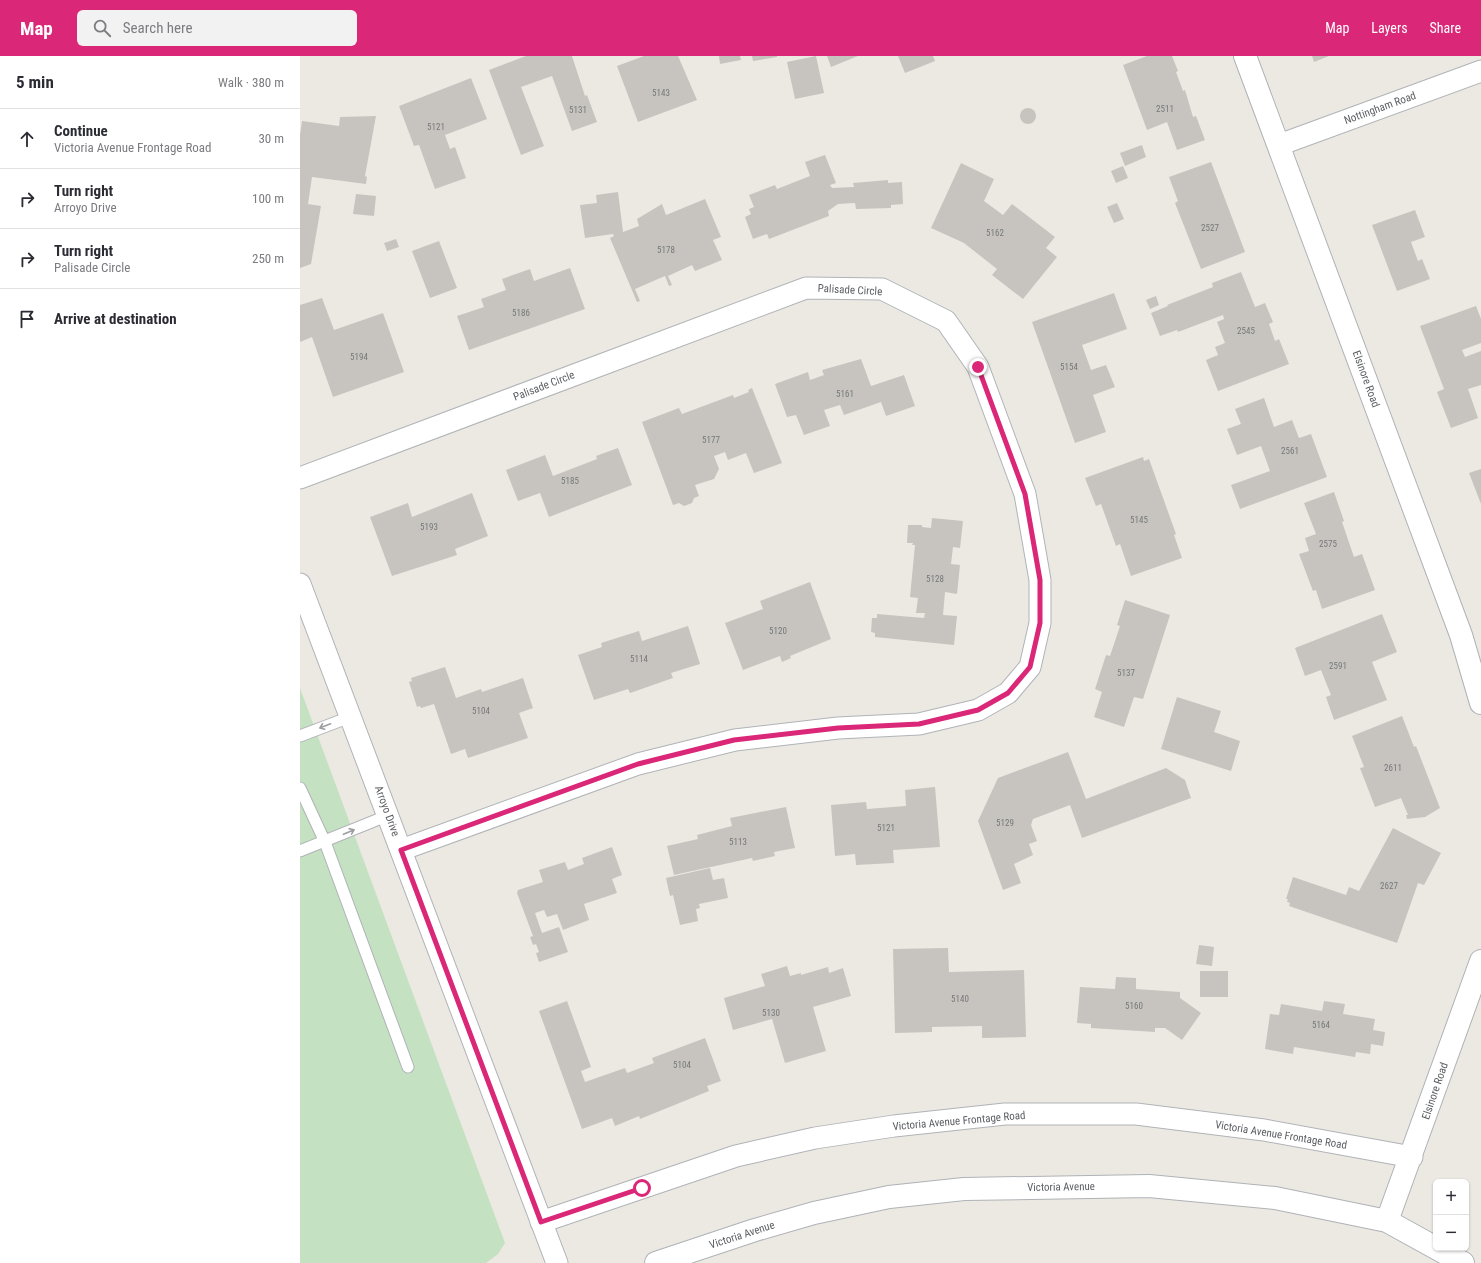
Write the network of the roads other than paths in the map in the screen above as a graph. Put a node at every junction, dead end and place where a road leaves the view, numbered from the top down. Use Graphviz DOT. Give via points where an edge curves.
graph roads {
  1 [pos="1245,56"];
  2 [pos="1481,71"];
  3 [pos="1280,145"];
  4 [pos="300,478"];
  5 [pos="300,584"];
  6 [pos="1481,703"];
  7 [pos="350,717"];
  8 [pos="300,736"];
  9 [pos="300,788"];
  10 [pos="389,815"];
  11 [pos="325,842"];
  12 [pos="401,850"];
  13 [pos="300,851"];
  14 [pos="1481,961"];
  15 [pos="408,1067"];
  16 [pos="1412,1156"];
  17 [pos="1387,1221"];
  18 [pos="541,1222"];
  19 [pos="557,1263"];
  20 [pos="656,1263"];
  21 [pos="1463,1263"];
  1 -- 3 [label="street, Elsinore Road"];
  2 -- 3 [label="street, Nottingham Road"];
  3 -- 6 [label="street, Elsinore Road" via="1461,635"];
  4 -- 12 [label="street, Palisade Circle" via="806,288 882,289 946,321 978,367 1025,494 1040,580 1040,623 1030,667 1008,693 978,710 919,724 838,728 734,740 638,764"];
  5 -- 7 [label="street, Arroyo Drive"];
  7 -- 8 [label="lane, one-way"];
  7 -- 10 [label="street, Arroyo Drive"];
  9 -- 11 [label="lane"];
  11 -- 10 [label="lane, one-way"];
  10 -- 12 [label="street, Arroyo Drive"];
  11 -- 13 [label="lane"];
  11 -- 15 [label="lane"];
  12 -- 18 [label="street, Arroyo Drive"];
  14 -- 16 [label="street, Elsinore Road"];
  16 -- 17 [label="street, Elsinore Road"];
  16 -- 18 [label="street, Victoria Avenue Frontage Road" via="1264,1130 1136,1114 1005,1114 878,1128 815,1138 736,1156"];
  17 -- 20 [label="street, Victoria Avenue" via="1276,1198 1149,1186 964,1189 889,1197 814,1213"];
  17 -- 21 [label="street, Victoria Avenue"];
  18 -- 19 [label="street, Arroyo Drive"];
}
